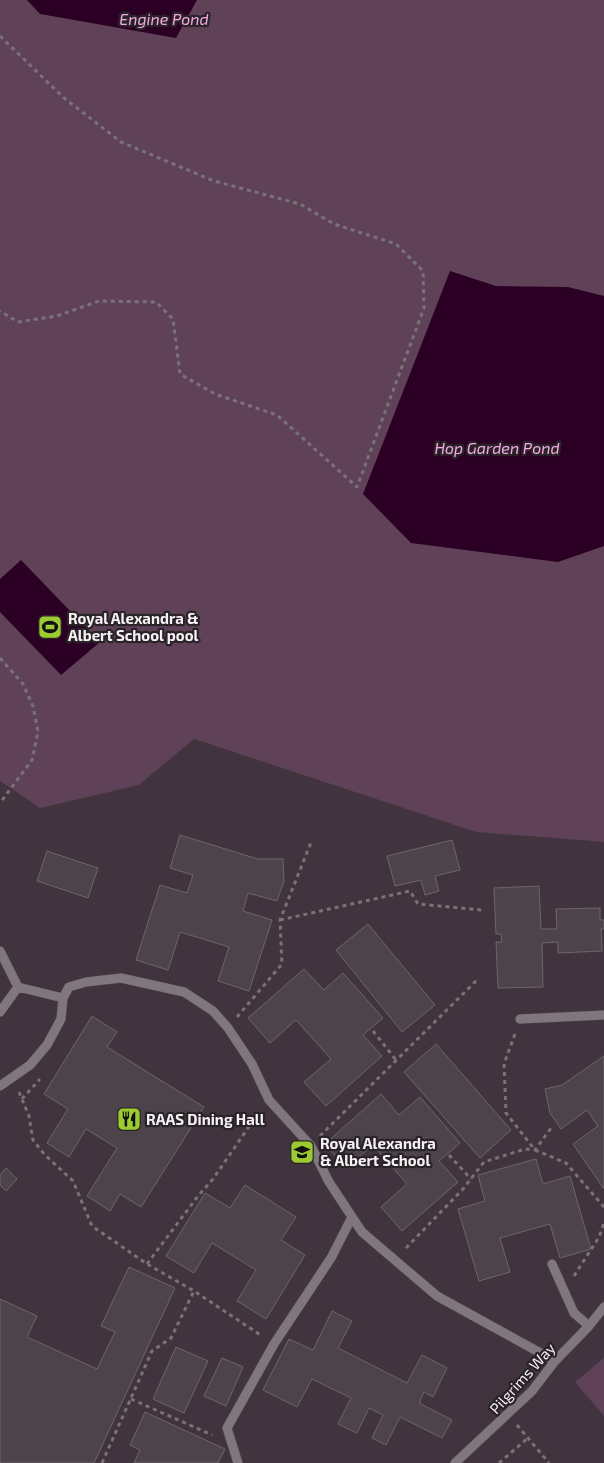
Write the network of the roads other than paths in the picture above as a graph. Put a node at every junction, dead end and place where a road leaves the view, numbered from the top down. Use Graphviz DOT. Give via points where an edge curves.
graph roads {
  1 [pos="0,951"];
  2 [pos="18,987"];
  3 [pos="63,998"];
  4 [pos="0,1012"];
  5 [pos="604,1015"];
  6 [pos="520,1019"];
  7 [pos="0,1086"];
  8 [pos="352,1217"];
  9 [pos="552,1264"];
  10 [pos="604,1307"];
  11 [pos="589,1326"];
  12 [pos="555,1361"];
  13 [pos="238,1463"];
  14 [pos="456,1463"];
  1 -- 2 [label="lane"];
  2 -- 3 [label="lane"];
  2 -- 4 [label="lane"];
  3 -- 7 [label="lane" via="60,1019 47,1045 30,1065"];
  3 -- 8 [label="lane" via="70,987 121,978 184,992 213,1011 252,1064 270,1100 310,1146"];
  5 -- 6 [label="lane"];
  8 -- 12 [label="lane" via="362,1232 437,1296"];
  8 -- 13 [label="lane" via="331,1258 274,1344 227,1428"];
  9 -- 11 [label="lane" via="574,1313"];
  10 -- 11 [label="lane, Pilgrims Way"];
  11 -- 12 [label="lane, Pilgrims Way"];
  12 -- 14 [label="lane, Pilgrims Way" via="532,1391"];
}
